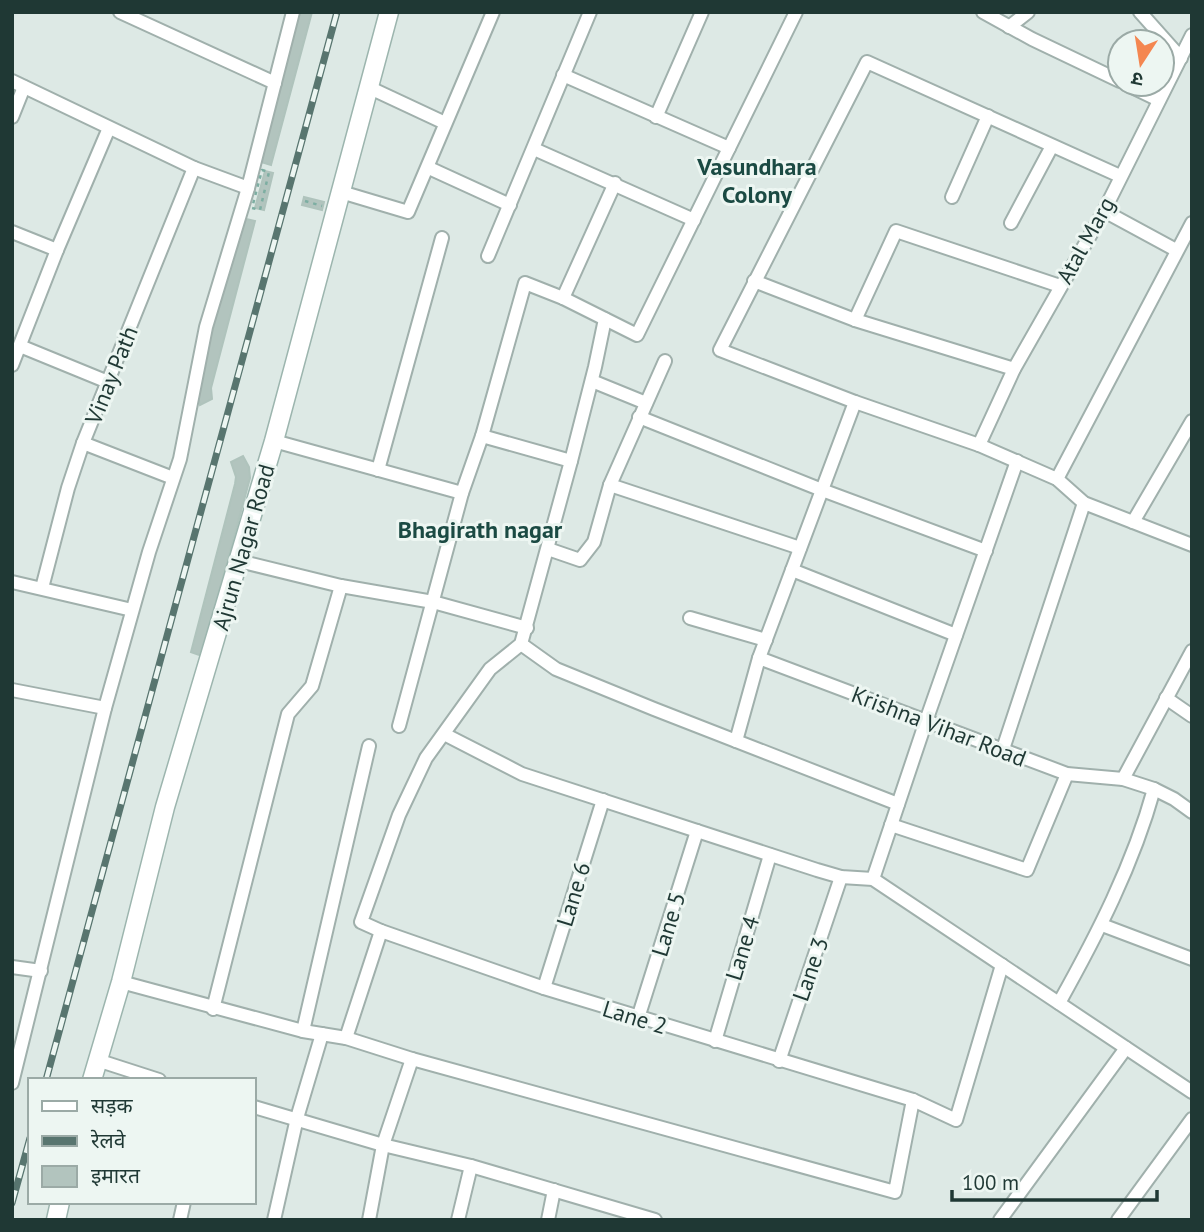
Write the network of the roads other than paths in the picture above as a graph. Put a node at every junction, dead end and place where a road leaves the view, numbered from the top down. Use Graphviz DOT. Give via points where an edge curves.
graph roads {
  1 [pos="120,12"];
  2 [pos="293,12"];
  3 [pos="389,12"];
  4 [pos="493,12"];
  5 [pos="590,12"];
  6 [pos="702,12"];
  7 [pos="796,12"];
  8 [pos="983,12"];
  9 [pos="1028,12"];
  10 [pos="1140,12"];
  11 [pos="1009,27"];
  12 [pos="1192,35"];
  13 [pos="1181,58"];
  14 [pos="1106,74"];
  15 [pos="562,75"];
  16 [pos="275,83"];
  17 [pos="18,84"];
  18 [pos="368,87"];
  19 [pos="1155,98"];
  20 [pos="1159,100"];
  21 [pos="988,116"];
  22 [pos="12,117"];
  23 [pos="656,117"];
  24 [pos="445,123"];
  25 [pos="109,128"];
  26 [pos="1052,146"];
  27 [pos="729,148"];
  28 [pos="534,149"];
  29 [pos="194,167"];
  30 [pos="429,168"];
  31 [pos="1119,176"];
  32 [pos="615,183"];
  33 [pos="248,188"];
  34 [pos="341,192"];
  35 [pos="953,197"];
  36 [pos="510,205"];
  37 [pos="1104,211"];
  38 [pos="694,220"];
  39 [pos="1011,223"];
  40 [pos="1192,223"];
  41 [pos="12,232"];
  42 [pos="442,238"];
  43 [pos="57,250"];
  44 [pos="1176,250"];
  45 [pos="488,256"];
  46 [pos="754,281"];
  47 [pos="1060,286"];
  48 [pos="563,298"];
  49 [pos="604,319"];
  50 [pos="855,320"];
  51 [pos="20,346"];
  52 [pos="665,360"];
  53 [pos="12,365"];
  54 [pos="1014,369"];
  55 [pos="592,381"];
  56 [pos="108,383"];
  57 [pos="855,402"];
  58 [pos="646,403"];
  59 [pos="639,416"];
  60 [pos="1192,421"];
  61 [pos="482,436"];
  62 [pos="274,441"];
  63 [pos="83,443"];
  64 [pos="979,445"];
  65 [pos="571,461"];
  66 [pos="1017,461"];
  67 [pos="378,470"];
  68 [pos="173,478"];
  69 [pos="1057,479"];
  70 [pos="610,485"];
  71 [pos="822,490"];
  72 [pos="462,493"];
  73 [pos="1084,503"];
  74 [pos="1133,522"];
  75 [pos="1192,545"];
  76 [pos="800,548"];
  77 [pos="548,549"];
  78 [pos="986,551"];
  79 [pos="239,561"];
  80 [pos="792,570"];
  81 [pos="12,582"];
  82 [pos="341,586"];
  83 [pos="42,588"];
  84 [pos="433,602"];
  85 [pos="132,610"];
  86 [pos="690,618"];
  87 [pos="527,628"];
  88 [pos="956,635"];
  89 [pos="766,640"];
  90 [pos="521,644"];
  91 [pos="1192,651"];
  92 [pos="759,658"];
  93 [pos="12,690"];
  94 [pos="1166,698"];
  95 [pos="105,708"];
  96 [pos="1192,716"];
  97 [pos="926,720"];
  98 [pos="399,726"];
  99 [pos="444,734"];
  100 [pos="736,741"];
  101 [pos="369,746"];
  102 [pos="1003,750"];
  103 [pos="1067,774"];
  104 [pos="1123,779"];
  105 [pos="1154,789"];
  106 [pos="603,800"];
  107 [pos="898,804"];
  108 [pos="1192,812"];
  109 [pos="891,825"];
  110 [pos="697,831"];
  111 [pos="770,855"];
  112 [pos="841,877"];
  113 [pos="873,880"];
  114 [pos="1102,925"];
  115 [pos="381,931"];
  116 [pos="1191,958"];
  117 [pos="1002,965"];
  118 [pos="12,967"];
  119 [pos="41,971"];
  120 [pos="121,982"];
  121 [pos="544,988"];
  122 [pos="1059,1003"];
  123 [pos="214,1009"];
  124 [pos="638,1018"];
  125 [pos="303,1031"];
  126 [pos="322,1034"];
  127 [pos="346,1038"];
  128 [pos="715,1041"];
  129 [pos="1126,1048"];
  130 [pos="412,1059"];
  131 [pos="97,1060"];
  132 [pos="779,1061"];
  133 [pos="92,1078"];
  134 [pos="153,1078"];
  135 [pos="12,1083"];
  136 [pos="1192,1092"];
  137 [pos="913,1100"];
  138 [pos="256,1108"];
  139 [pos="298,1118"];
  140 [pos="1192,1119"];
  141 [pos="383,1145"];
  142 [pos="471,1166"];
  143 [pos="554,1191"];
  144 [pos="274,1220"];
  145 [pos="369,1220"];
  146 [pos="458,1220"];
  147 [pos="548,1220"];
  148 [pos="654,1220"];
  149 [pos="1000,1220"];
  150 [pos="1118,1220"];
  1 -- 16 [label="street"];
  2 -- 16 [label="street"];
  3 -- 18 [label="street, Ajrun Nagar Road"];
  4 -- 24 [label="street"];
  5 -- 15 [label="street"];
  6 -- 23 [label="street"];
  7 -- 27 [label="street"];
  8 -- 11 [label="street"];
  9 -- 11 [label="street"];
  10 -- 13 [label="street"];
  11 -- 14 [label="street"];
  12 -- 13 [label="street, Atal Marg"];
  13 -- 20 [label="street, Atal Marg"];
  15 -- 23 [label="street"];
  15 -- 28 [label="street"];
  16 -- 33 [label="street"];
  17 -- 22 [label="street"];
  17 -- 25 [label="street"];
  18 -- 24 [label="street"];
  18 -- 34 [label="street, Ajrun Nagar Road"];
  19 -- 20 [label="street"];
  20 -- 31 [label="street, Atal Marg"];
  21 -- 26 [label="street"];
  21 -- 35 [label="street"];
  21 -- 46 [label="street" via="867,62"];
  23 -- 27 [label="street"];
  24 -- 30 [label="street"];
  25 -- 29 [label="street"];
  25 -- 43 [label="street"];
  26 -- 31 [label="street"];
  26 -- 39 [label="street"];
  27 -- 38 [label="street"];
  28 -- 32 [label="street"];
  28 -- 36 [label="street"];
  29 -- 33 [label="street"];
  29 -- 56 [label="street, Vinay Path"];
  30 -- 34 [label="street" via="408,212"];
  30 -- 36 [label="street"];
  31 -- 37 [label="street, Atal Marg"];
  32 -- 38 [label="street"];
  32 -- 48 [label="street"];
  33 -- 68 [label="street" via="206,327"];
  34 -- 62 [label="street, Ajrun Nagar Road"];
  36 -- 45 [label="street"];
  37 -- 44 [label="street"];
  37 -- 47 [label="street, Atal Marg"];
  38 -- 49 [label="street" via="638,335"];
  40 -- 44 [label="street"];
  41 -- 43 [label="street"];
  42 -- 67 [label="street"];
  43 -- 51 [label="street"];
  44 -- 69 [label="street"];
  46 -- 50 [label="street"];
  46 -- 57 [label="street" via="720,350"];
  47 -- 50 [label="street" via="896,230"];
  47 -- 54 [label="street, Atal Marg"];
  48 -- 49 [label="street"];
  48 -- 61 [label="street" via="525,283"];
  49 -- 55 [label="street"];
  50 -- 54 [label="street"];
  51 -- 53 [label="street"];
  51 -- 56 [label="street"];
  52 -- 58 [label="street"];
  54 -- 64 [label="street, Atal Marg"];
  55 -- 58 [label="street"];
  55 -- 65 [label="street"];
  56 -- 63 [label="street, Vinay Path"];
  57 -- 64 [label="street"];
  57 -- 71 [label="street"];
  58 -- 59 [label="street"];
  59 -- 70 [label="street"];
  59 -- 71 [label="street"];
  60 -- 74 [label="street"];
  61 -- 65 [label="street"];
  61 -- 72 [label="street"];
  62 -- 67 [label="street"];
  62 -- 79 [label="street, Ajrun Nagar Road"];
  63 -- 68 [label="street"];
  63 -- 83 [label="street, Vinay Path"];
  64 -- 66 [label="street"];
  65 -- 77 [label="street"];
  66 -- 69 [label="street"];
  66 -- 78 [label="street"];
  67 -- 72 [label="street"];
  68 -- 85 [label="street"];
  69 -- 73 [label="street"];
  70 -- 76 [label="street"];
  70 -- 77 [label="street" via="594,542 580,560"];
  71 -- 76 [label="street"];
  71 -- 78 [label="street"];
  72 -- 84 [label="street"];
  73 -- 74 [label="street"];
  73 -- 102 [label="street"];
  74 -- 75 [label="street"];
  76 -- 80 [label="street"];
  77 -- 87 [label="street"];
  78 -- 88 [label="street"];
  79 -- 82 [label="street"];
  79 -- 120 [label="street, Ajrun Nagar Road" via="164,807"];
  80 -- 88 [label="street"];
  80 -- 89 [label="street"];
  81 -- 83 [label="street"];
  82 -- 84 [label="street"];
  82 -- 123 [label="street" via="312,686 288,714"];
  83 -- 85 [label="street"];
  84 -- 87 [label="street"];
  84 -- 98 [label="street"];
  85 -- 95 [label="street"];
  86 -- 89 [label="street"];
  87 -- 90 [label="street"];
  88 -- 97 [label="street"];
  89 -- 92 [label="street"];
  90 -- 99 [label="street" via="490,669"];
  90 -- 100 [label="street" via="556,669"];
  91 -- 94 [label="street"];
  92 -- 97 [label="street, Krishna Vihar Road"];
  92 -- 100 [label="street"];
  93 -- 95 [label="street"];
  94 -- 96 [label="street"];
  94 -- 104 [label="street"];
  95 -- 119 [label="street"];
  97 -- 102 [label="street, Krishna Vihar Road"];
  97 -- 107 [label="street"];
  99 -- 106 [label="street" via="522,774"];
  99 -- 115 [label="street, Lane 2" via="426,758 399,815 361,922"];
  100 -- 107 [label="street"];
  101 -- 125 [label="street"];
  102 -- 103 [label="street, Krishna Vihar Road"];
  103 -- 104 [label="street, Krishna Vihar Road"];
  103 -- 109 [label="street" via="1027,870"];
  104 -- 105 [label="street, Krishna Vihar Road"];
  105 -- 108 [label="street, Krishna Vihar Road"];
  105 -- 114 [label="street"];
  106 -- 110 [label="street"];
  106 -- 121 [label="street, Lane 6"];
  107 -- 109 [label="street"];
  109 -- 113 [label="street"];
  110 -- 111 [label="street"];
  110 -- 124 [label="street, Lane 5"];
  111 -- 112 [label="street"];
  111 -- 128 [label="street, Lane 4"];
  112 -- 113 [label="street"];
  112 -- 132 [label="street, Lane 3"];
  113 -- 117 [label="street"];
  114 -- 116 [label="street"];
  114 -- 122 [label="street"];
  115 -- 121 [label="street, Lane 2"];
  115 -- 127 [label="street"];
  117 -- 122 [label="street"];
  117 -- 137 [label="street, Lane 2" via="956,1119"];
  118 -- 119 [label="street"];
  119 -- 135 [label="street"];
  120 -- 123 [label="street"];
  120 -- 131 [label="street, Ajrun Nagar Road"];
  121 -- 124 [label="street, Lane 2"];
  122 -- 129 [label="street"];
  123 -- 125 [label="street"];
  124 -- 128 [label="street, Lane 2"];
  125 -- 126 [label="street"];
  126 -- 127 [label="street"];
  126 -- 139 [label="street"];
  127 -- 130 [label="street"];
  128 -- 132 [label="street, Lane 2"];
  129 -- 136 [label="street"];
  129 -- 149 [label="street"];
  130 -- 137 [label="street" via="895,1192"];
  130 -- 141 [label="street"];
  131 -- 133 [label="street, Ajrun Nagar Road"];
  131 -- 134 [label="street"];
  132 -- 137 [label="street, Lane 2"];
  138 -- 139 [label="street"];
  139 -- 141 [label="street"];
  139 -- 144 [label="street"];
  140 -- 150 [label="street"];
  141 -- 142 [label="street"];
  141 -- 145 [label="street"];
  142 -- 143 [label="street"];
  142 -- 146 [label="street"];
  143 -- 147 [label="street"];
  143 -- 148 [label="street"];
}
